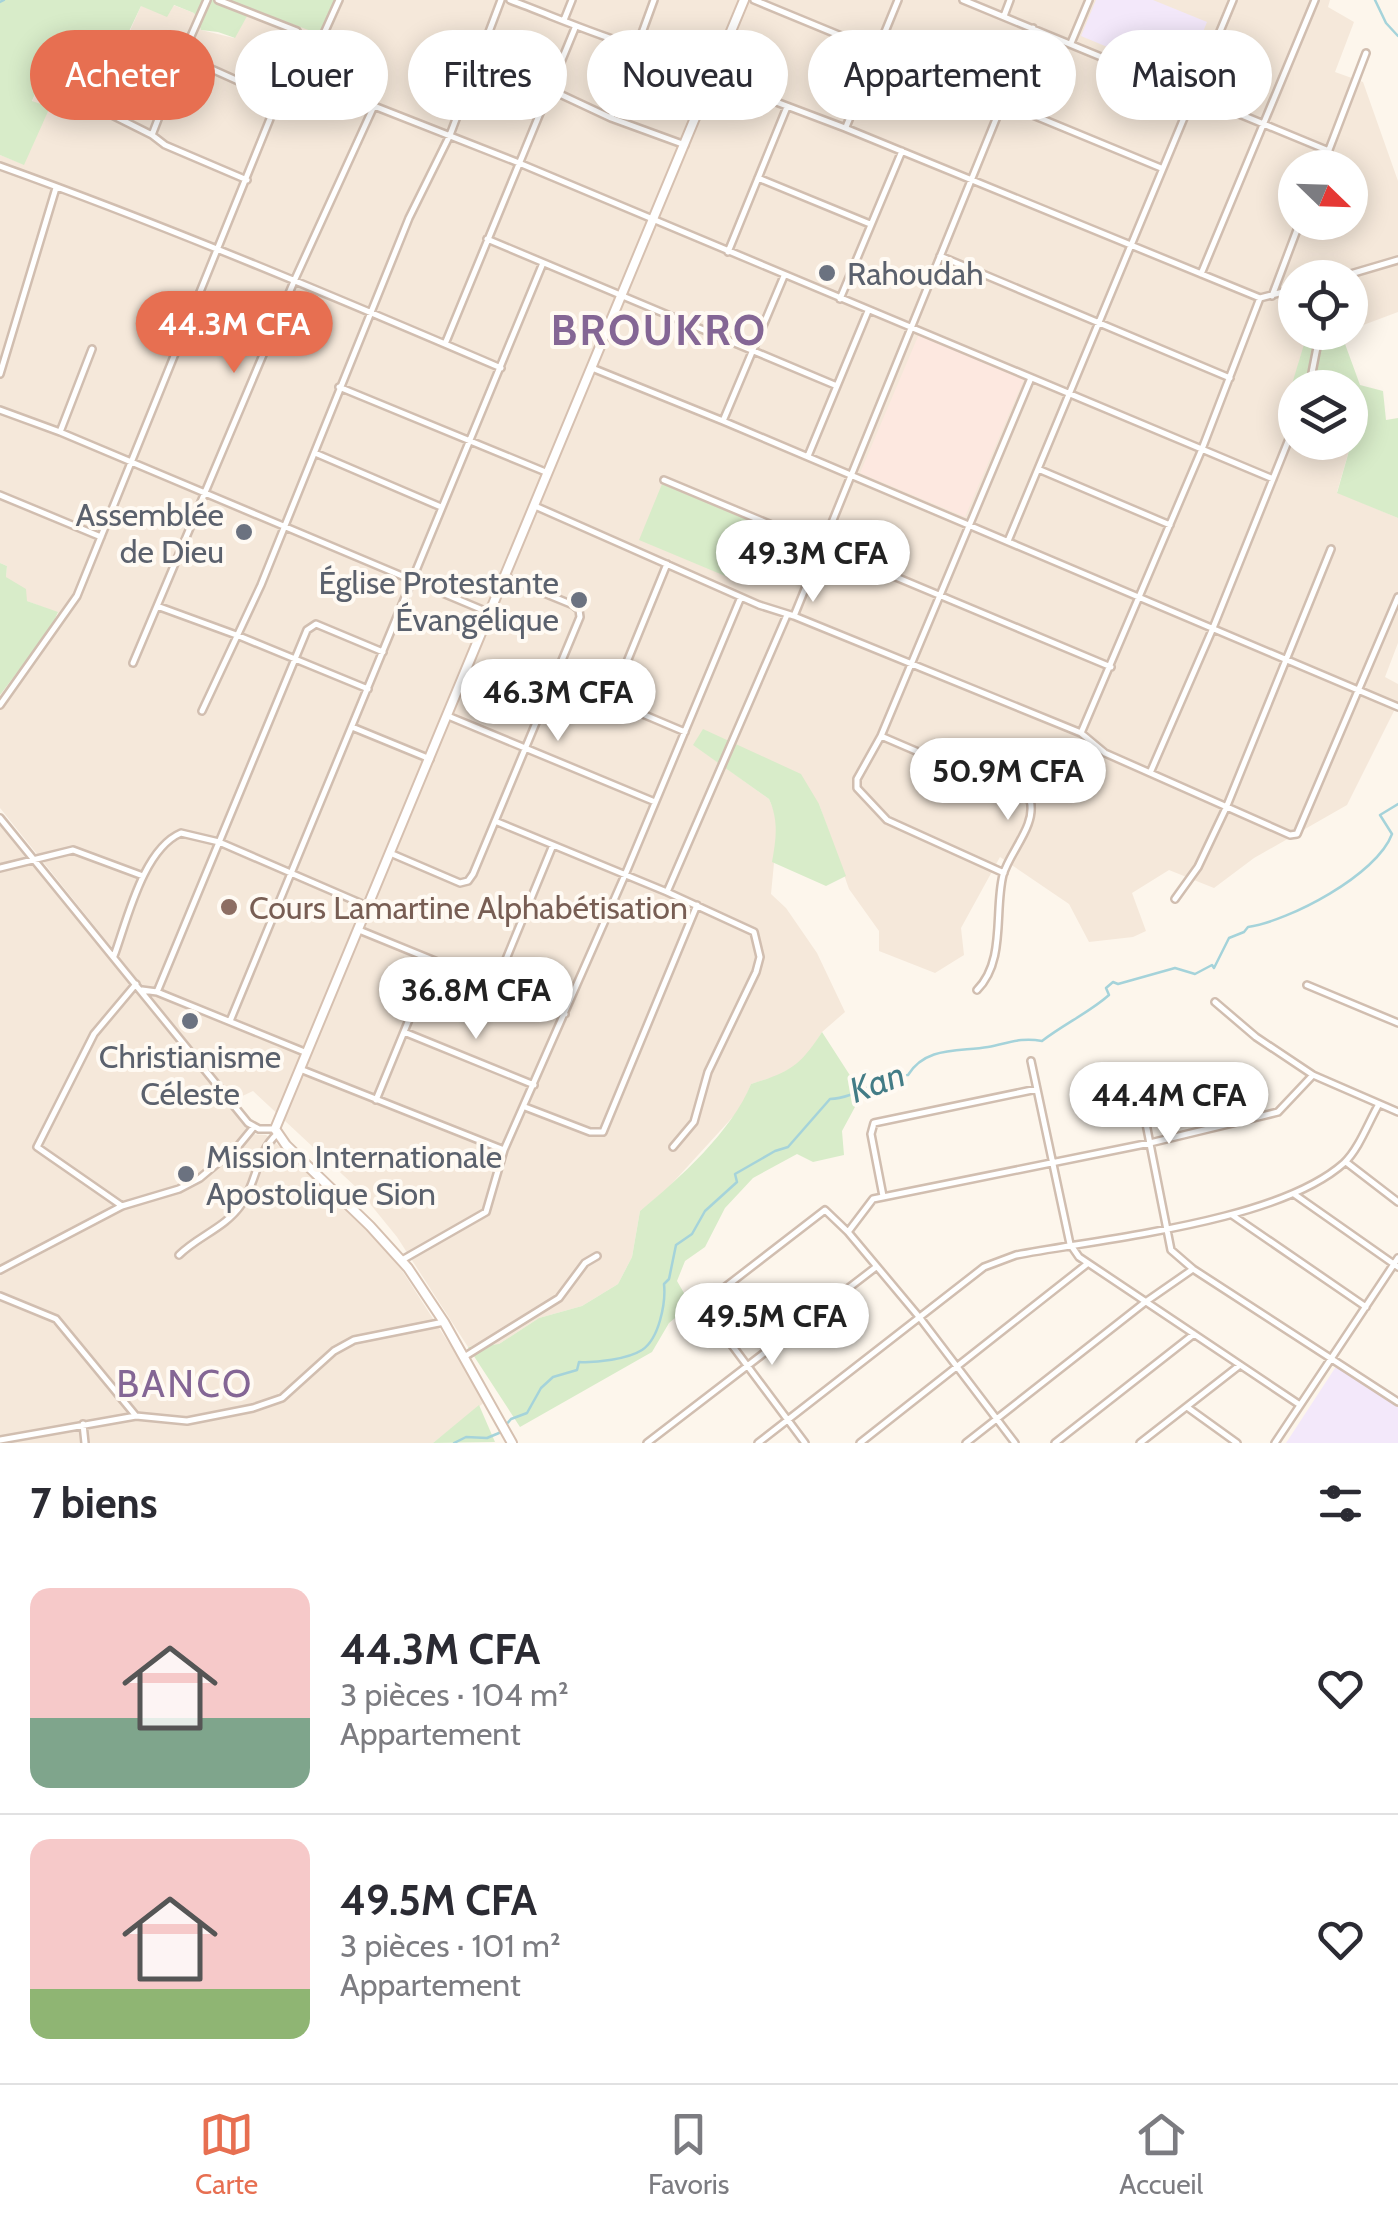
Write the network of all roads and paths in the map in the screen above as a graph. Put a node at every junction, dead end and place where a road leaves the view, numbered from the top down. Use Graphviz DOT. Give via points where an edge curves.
graph roads {
  1 [pos="206,0"];
  2 [pos="218,0"];
  3 [pos="339,0"];
  4 [pos="501,0"];
  5 [pos="510,0"];
  6 [pos="572,0"];
  7 [pos="654,0"];
  8 [pos="744,0"];
  9 [pos="754,0"];
  10 [pos="898,0"];
  11 [pos="963,0"];
  12 [pos="1010,0"];
  13 [pos="1090,0"];
  14 [pos="1233,0"];
  15 [pos="1315,0"];
  16 [pos="1004,16"];
  17 [pos="564,20"];
  18 [pos="575,28"];
  19 [pos="1033,28"];
  20 [pos="193,30"];
  21 [pos="294,30"];
  22 [pos="326,30"];
  23 [pos="643,30"];
  24 [pos="732,30"];
  25 [pos="825,30"];
  26 [pos="886,30"];
  27 [pos="1038,30"];
  28 [pos="1220,30"];
  29 [pos="587,31"];
  30 [pos="1076,31"];
  31 [pos="567,47"];
  32 [pos="1366,53"];
  33 [pos="788,109"];
  34 [pos="388,112"];
  35 [pos="122,120"];
  36 [pos="158,120"];
  37 [pos="270,120"];
  38 [pos="368,120"];
  39 [pos="537,120"];
  40 [pos="616,120"];
  41 [pos="694,120"];
  42 [pos="781,120"];
  43 [pos="849,120"];
  44 [pos="994,120"];
  45 [pos="1043,120"];
  46 [pos="1181,120"];
  47 [pos="1255,120"];
  48 [pos="1262,123"];
  49 [pos="846,128"];
  50 [pos="450,134"];
  51 [pos="152,135"];
  52 [pos="684,145"];
  53 [pos="1326,150"];
  54 [pos="1328,150"];
  55 [pos="902,151"];
  56 [pos="520,163"];
  57 [pos="0,166"];
  58 [pos="1161,168"];
  59 [pos="757,178"];
  60 [pos="247,180"];
  61 [pos="970,181"];
  62 [pos="56,188"];
  63 [pos="652,220"];
  64 [pos="870,224"];
  65 [pos="487,239"];
  66 [pos="1293,240"];
  67 [pos="1130,246"];
  68 [pos="218,249"];
  69 [pos="728,252"];
  70 [pos="940,256"];
  71 [pos="1398,260"];
  72 [pos="544,263"];
  73 [pos="1368,269"];
  74 [pos="1200,274"];
  75 [pos="784,275"];
  76 [pos="296,278"];
  77 [pos="622,294"];
  78 [pos="1278,294"];
  79 [pos="1272,296"];
  80 [pos="1260,298"];
  81 [pos="840,299"];
  82 [pos="868,311"];
  83 [pos="371,312"];
  84 [pos="1098,323"];
  85 [pos="910,328"];
  86 [pos="445,344"];
  87 [pos="92,349"];
  88 [pos="753,350"];
  89 [pos="501,368"];
  90 [pos="592,368"];
  91 [pos="0,374"];
  92 [pos="1031,378"];
  93 [pos="1230,378"];
  94 [pos="837,386"];
  95 [pos="339,387"];
  96 [pos="1068,394"];
  97 [pos="0,410"];
  98 [pos="723,421"];
  99 [pos="60,432"];
  100 [pos="470,442"];
  101 [pos="1202,449"];
  102 [pos="315,452"];
  103 [pos="808,456"];
  104 [pos="1281,460"];
  105 [pos="132,463"];
  106 [pos="1038,468"];
  107 [pos="548,473"];
  108 [pos="849,474"];
  109 [pos="1273,479"];
  110 [pos="664,480"];
  111 [pos="205,493"];
  112 [pos="0,495"];
  113 [pos="534,505"];
  114 [pos="441,507"];
  115 [pos="968,524"];
  116 [pos="1170,525"];
  117 [pos="284,527"];
  118 [pos="101,537"];
  119 [pos="1008,541"];
  120 [pos="820,547"];
  121 [pos="1331,549"];
  122 [pos="667,564"];
  123 [pos="505,577"];
  124 [pos="413,580"];
  125 [pos="938,596"];
  126 [pos="1140,596"];
  127 [pos="741,597"];
  128 [pos="1398,597"];
  129 [pos="157,606"];
  130 [pos="490,613"];
  131 [pos="791,615"];
  132 [pos="1213,628"];
  133 [pos="239,636"];
  134 [pos="383,652"];
  135 [pos="1286,658"];
  136 [pos="295,659"];
  137 [pos="133,663"];
  138 [pos="911,664"];
  139 [pos="1111,667"];
  140 [pos="555,678"];
  141 [pos="368,689"];
  142 [pos="1360,689"];
  143 [pos="611,700"];
  144 [pos="0,705"];
  145 [pos="1398,707"];
  146 [pos="202,711"];
  147 [pos="448,716"];
  148 [pos="352,727"];
  149 [pos="685,732"];
  150 [pos="1082,734"];
  151 [pos="881,736"];
  152 [pos="524,749"];
  153 [pos="430,760"];
  154 [pos="1150,772"];
  155 [pos="655,802"];
  156 [pos="1226,808"];
  157 [pos="0,818"];
  158 [pos="494,821"];
  159 [pos="219,842"];
  160 [pos="553,845"];
  161 [pos="390,852"];
  162 [pos="34,859"];
  163 [pos="0,868"];
  164 [pos="1004,873"];
  165 [pos="290,874"];
  166 [pos="625,875"];
  167 [pos="144,876"];
  168 [pos="667,892"];
  169 [pos="1175,898"];
  170 [pos="696,905"];
  171 [pos="367,906"];
  172 [pos="357,929"];
  173 [pos="114,956"];
  174 [pos="433,961"];
  175 [pos="1306,985"];
  176 [pos="495,986"];
  177 [pos="138,987"];
  178 [pos="977,990"];
  179 [pos="158,992"];
  180 [pos="1215,1002"];
  181 [pos="565,1014"];
  182 [pos="230,1021"];
  183 [pos="1398,1023"];
  184 [pos="404,1032"];
  185 [pos="307,1053"];
  186 [pos="1030,1061"];
  187 [pos="300,1068"];
  188 [pos="1136,1073"];
  189 [pos="1312,1075"];
  190 [pos="534,1086"];
  191 [pos="1037,1089"];
  192 [pos="376,1100"];
  193 [pos="1379,1104"];
  194 [pos="525,1107"];
  195 [pos="1398,1112"];
  196 [pos="253,1128"];
  197 [pos="276,1132"];
  198 [pos="1150,1143"];
  199 [pos="673,1147"];
  200 [pos="504,1150"];
  201 [pos="1051,1162"];
  202 [pos="1346,1162"];
  203 [pos="1293,1194"];
  204 [pos="883,1196"];
  205 [pos="1398,1202"];
  206 [pos="122,1206"];
  207 [pos="1230,1214"];
  208 [pos="1164,1228"];
  209 [pos="848,1232"];
  210 [pos="1070,1244"];
  211 [pos="178,1255"];
  212 [pos="597,1256"];
  213 [pos="402,1260"];
  214 [pos="1397,1263"];
  215 [pos="1087,1264"];
  216 [pos="876,1266"];
  217 [pos="0,1270"];
  218 [pos="1193,1270"];
  219 [pos="0,1296"];
  220 [pos="1144,1303"];
  221 [pos="1366,1307"];
  222 [pos="920,1318"];
  223 [pos="444,1322"];
  224 [pos="1194,1334"];
  225 [pos="464,1357"];
  226 [pos="1330,1359"];
  227 [pos="1240,1365"];
  228 [pos="746,1366"];
  229 [pos="958,1368"];
  230 [pos="1398,1402"];
  231 [pos="1300,1404"];
  232 [pos="1186,1407"];
  233 [pos="136,1416"];
  234 [pos="788,1420"];
  235 [pos="996,1420"];
  236 [pos="83,1424"];
  237 [pos="0,1440"];
  238 [pos="13,1440"];
  239 [pos="85,1443"];
  240 [pos="512,1443"];
  241 [pos="647,1443"];
  242 [pos="758,1443"];
  243 [pos="805,1443"];
  244 [pos="860,1443"];
  245 [pos="966,1443"];
  246 [pos="1014,1443"];
  247 [pos="1055,1443"];
  248 [pos="1140,1443"];
  249 [pos="1237,1443"];
  250 [pos="1275,1443"];
  1 -- 20 [label="street"];
  2 -- 21 [label="street"];
  3 -- 22 [label="street"];
  4 -- 50 [label="street"];
  5 -- 17 [label="street"];
  6 -- 17 [label="street"];
  7 -- 23 [label="street"];
  8 -- 24 [label="street"];
  9 -- 25 [label="street"];
  10 -- 26 [label="street"];
  11 -- 16 [label="street"];
  12 -- 16 [label="street"];
  13 -- 30 [label="street"];
  14 -- 28 [label="street"];
  15 -- 48 [label="street"];
  16 -- 19 [label="street"];
  17 -- 18 [label="street"];
  18 -- 29 [label="street"];
  18 -- 31 [label="street"];
  19 -- 27 [label="street"];
  32 -- 54 [label="street"];
  33 -- 49 [label="street"];
  34 -- 50 [label="street"];
  35 -- 51 [label="street"];
  36 -- 51 [label="street"];
  37 -- 60 [label="street"];
  38 -- 76 [label="street"];
  39 -- 56 [label="street"];
  40 -- 52 [label="street"];
  41 -- 52 [label="street"];
  42 -- 59 [label="street"];
  43 -- 49 [label="street"];
  44 -- 61 [label="street"];
  45 -- 58 [label="street"];
  46 -- 58 [label="street"];
  47 -- 48 [label="street"];
  48 -- 53 [label="street"];
  48 -- 74 [label="street"];
  49 -- 55 [label="street"];
  50 -- 56 [label="street"];
  50 -- 83 [label="street"];
  51 -- 60 [label="street"];
  52 -- 63 [label="street"];
  55 -- 61 [label="street"];
  55 -- 64 [label="street"];
  56 -- 63 [label="street"];
  56 -- 65 [label="street"];
  57 -- 62 [label="street"];
  58 -- 67 [label="street"];
  59 -- 64 [label="street"];
  59 -- 69 [label="street"];
  60 -- 68 [label="street"];
  61 -- 67 [label="street"];
  61 -- 70 [label="street"];
  62 -- 68 [label="street"];
  62 -- 91 [label="street"];
  63 -- 69 [label="street"];
  63 -- 77 [label="street"];
  64 -- 81 [label="street"];
  65 -- 72 [label="street"];
  65 -- 86 [label="street"];
  66 -- 79 [label="street"];
  67 -- 74 [label="street"];
  67 -- 84 [label="street"];
  68 -- 76 [label="street"];
  68 -- 105 [label="street"];
  69 -- 75 [label="street"];
  70 -- 84 [label="street"];
  70 -- 85 [label="street"];
  71 -- 73 [label="street"];
  72 -- 77 [label="street"];
  72 -- 89 [label="street"];
  74 -- 80 [label="street"];
  75 -- 81 [label="street"];
  75 -- 88 [label="street"];
  76 -- 83 [label="street"];
  76 -- 111 [label="street"];
  77 -- 88 [label="street"];
  77 -- 90 [label="street"];
  78 -- 79 [label="street"];
  79 -- 80 [label="street"];
  80 -- 93 [label="street"];
  81 -- 82 [label="street"];
  82 -- 85 [label="street"];
  82 -- 94 [label="street"];
  83 -- 86 [label="street"];
  83 -- 95 [label="street"];
  84 -- 93 [label="street"];
  84 -- 96 [label="street"];
  85 -- 92 [label="street"];
  85 -- 108 [label="street"];
  86 -- 89 [label="street"];
  87 -- 99 [label="street"];
  88 -- 94 [label="street"];
  88 -- 98 [label="street"];
  89 -- 100 [label="street"];
  90 -- 98 [label="street"];
  90 -- 107 [label="street"];
  92 -- 96 [label="street"];
  92 -- 115 [label="street"];
  93 -- 101 [label="street"];
  94 -- 103 [label="street"];
  95 -- 100 [label="street"];
  95 -- 102 [label="street"];
  96 -- 101 [label="street"];
  96 -- 106 [label="street"];
  97 -- 99 [label="street"];
  98 -- 103 [label="street"];
  99 -- 105 [label="street"];
  100 -- 107 [label="street"];
  100 -- 114 [label="street"];
  101 -- 109 [label="street"];
  101 -- 116 [label="street"];
  102 -- 114 [label="street"];
  102 -- 117 [label="street"];
  103 -- 108 [label="street"];
  104 -- 109 [label="street"];
  105 -- 111 [label="street"];
  105 -- 118 [label="street"];
  106 -- 116 [label="street"];
  106 -- 119 [label="street"];
  107 -- 113 [label="street"];
  108 -- 115 [label="street"];
  108 -- 120 [label="street"];
  109 -- 132 [label="street"];
  110 -- 120 [label="street"];
  111 -- 117 [label="street"];
  111 -- 129 [label="street"];
  112 -- 118 [label="street"];
  113 -- 122 [label="street"];
  113 -- 123 [label="street"];
  114 -- 124 [label="street"];
  115 -- 119 [label="street"];
  115 -- 125 [label="street"];
  116 -- 126 [label="street"];
  117 -- 124 [label="street"];
  117 -- 133 [label="street"];
  118 -- 144 [label="street" via="64,618"];
  119 -- 126 [label="street"];
  120 -- 125 [label="street"];
  120 -- 131 [label="street"];
  121 -- 135 [label="street"];
  122 -- 127 [label="street"];
  122 -- 143 [label="street"];
  123 -- 130 [label="street"];
  123 -- 140 [label="street" via="579,610"];
  124 -- 130 [label="street"];
  124 -- 134 [label="street"];
  125 -- 138 [label="street"];
  125 -- 139 [label="street"];
  126 -- 132 [label="street"];
  126 -- 139 [label="street"];
  127 -- 131 [label="street"];
  127 -- 149 [label="street"];
  128 -- 142 [label="street"];
  129 -- 133 [label="street"];
  129 -- 137 [label="street"];
  130 -- 147 [label="street"];
  131 -- 138 [label="street"];
  131 -- 168 [label="street"];
  132 -- 135 [label="street"];
  132 -- 154 [label="street"];
  133 -- 136 [label="street"];
  133 -- 146 [label="street"];
  134 -- 136 [label="street" via="316,624"];
  134 -- 141 [label="street"];
  135 -- 142 [label="street"];
  135 -- 156 [label="street"];
  136 -- 141 [label="street"];
  136 -- 159 [label="street"];
  138 -- 150 [label="street"];
  138 -- 151 [label="street"];
  139 -- 150 [label="street"];
  140 -- 143 [label="street"];
  140 -- 152 [label="street"];
  141 -- 148 [label="street"];
  142 -- 145 [label="street"];
  142 -- 156 [label="street" via="1297,834"];
  143 -- 149 [label="street"];
  147 -- 152 [label="street"];
  147 -- 153 [label="street"];
  148 -- 153 [label="street"];
  148 -- 165 [label="street"];
  149 -- 155 [label="street"];
  150 -- 154 [label="street"];
  151 -- 164 [label="street" via="858,779 865,799 887,820"];
  151 -- 164 [label="street" via="1030,800 1030,817"];
  152 -- 155 [label="street"];
  152 -- 158 [label="street"];
  153 -- 161 [label="street"];
  154 -- 156 [label="street"];
  155 -- 166 [label="street"];
  156 -- 169 [label="street"];
  157 -- 162 [label="street"];
  158 -- 160 [label="street"];
  158 -- 161 [label="street" via="468,881"];
  159 -- 165 [label="street"];
  159 -- 167 [label="street" via="174,836"];
  159 -- 179 [label="street"];
  160 -- 166 [label="street"];
  160 -- 176 [label="street"];
  161 -- 171 [label="street"];
  162 -- 163 [label="street"];
  162 -- 167 [label="street" via="74,850"];
  162 -- 173 [label="street"];
  164 -- 178 [label="street" via="993,958"];
  165 -- 171 [label="street"];
  165 -- 182 [label="street"];
  166 -- 168 [label="street"];
  166 -- 181 [label="street"];
  167 -- 173 [label="street"];
  168 -- 170 [label="street"];
  170 -- 194 [label="street" via="603,1132"];
  170 -- 199 [label="street" via="748,927 760,957 703,1084 694,1122"];
  171 -- 172 [label="street"];
  172 -- 174 [label="street"];
  172 -- 185 [label="street"];
  173 -- 177 [label="street"];
  174 -- 176 [label="street"];
  174 -- 184 [label="street"];
  175 -- 183 [label="street"];
  176 -- 181 [label="street"];
  177 -- 179 [label="street"];
  177 -- 196 [label="street"];
  177 -- 206 [label="street" via="94,1034 37,1146"];
  179 -- 182 [label="street"];
  180 -- 189 [label="street"];
  181 -- 190 [label="street"];
  182 -- 185 [label="street"];
  184 -- 190 [label="street"];
  184 -- 192 [label="street"];
  185 -- 187 [label="street"];
  186 -- 191 [label="street"];
  187 -- 192 [label="street"];
  187 -- 197 [label="street"];
  188 -- 198 [label="street"];
  189 -- 193 [label="street"];
  189 -- 198 [label="street" via="1278,1112"];
  190 -- 194 [label="street"];
  191 -- 201 [label="street"];
  191 -- 204 [label="street" via="874,1123 870,1134"];
  192 -- 200 [label="street"];
  193 -- 195 [label="street"];
  193 -- 202 [label="street"];
  194 -- 200 [label="street"];
  196 -- 197 [label="street"];
  196 -- 206 [label="street" via="200,1178"];
  197 -- 211 [label="street" via="238,1209"];
  197 -- 213 [label="street"];
  198 -- 201 [label="street"];
  198 -- 208 [label="street"];
  200 -- 213 [label="street" via="486,1212"];
  201 -- 204 [label="street"];
  201 -- 210 [label="street"];
  202 -- 203 [label="street"];
  202 -- 205 [label="street"];
  203 -- 207 [label="street"];
  203 -- 214 [label="street"];
  204 -- 209 [label="street" via="873,1199"];
  206 -- 217 [label="street"];
  207 -- 208 [label="street"];
  207 -- 221 [label="street"];
  208 -- 210 [label="street"];
  208 -- 218 [label="street" via="1171,1250"];
  209 -- 216 [label="street"];
  209 -- 228 [label="street" via="825,1210 702,1305"];
  210 -- 215 [label="street"];
  210 -- 222 [label="street" via="998,1260"];
  212 -- 225 [label="street" via="560,1298"];
  213 -- 223 [label="street"];
  214 -- 221 [label="street"];
  215 -- 220 [label="street"];
  215 -- 229 [label="street"];
  216 -- 222 [label="street"];
  216 -- 228 [label="street"];
  218 -- 220 [label="street"];
  218 -- 226 [label="street"];
  219 -- 233 [label="street" via="56,1319"];
  220 -- 224 [label="street"];
  220 -- 235 [label="street"];
  221 -- 226 [label="street"];
  222 -- 229 [label="street"];
  222 -- 234 [label="street"];
  223 -- 225 [label="street"];
  223 -- 233 [label="street" via="354,1340 282,1398 253,1408 188,1421"];
  224 -- 227 [label="street"];
  224 -- 247 [label="street"];
  225 -- 240 [label="street"];
  226 -- 230 [label="street"];
  226 -- 231 [label="street"];
  227 -- 231 [label="street"];
  227 -- 232 [label="street"];
  228 -- 234 [label="street"];
  228 -- 241 [label="street"];
  229 -- 235 [label="street"];
  229 -- 244 [label="street"];
  231 -- 250 [label="street"];
  232 -- 248 [label="street"];
  232 -- 249 [label="street"];
  233 -- 236 [label="street"];
  234 -- 242 [label="street"];
  234 -- 243 [label="street"];
  235 -- 245 [label="street"];
  235 -- 246 [label="street"];
  236 -- 238 [label="street"];
  236 -- 239 [label="street"];
  237 -- 238 [label="street"];
}
